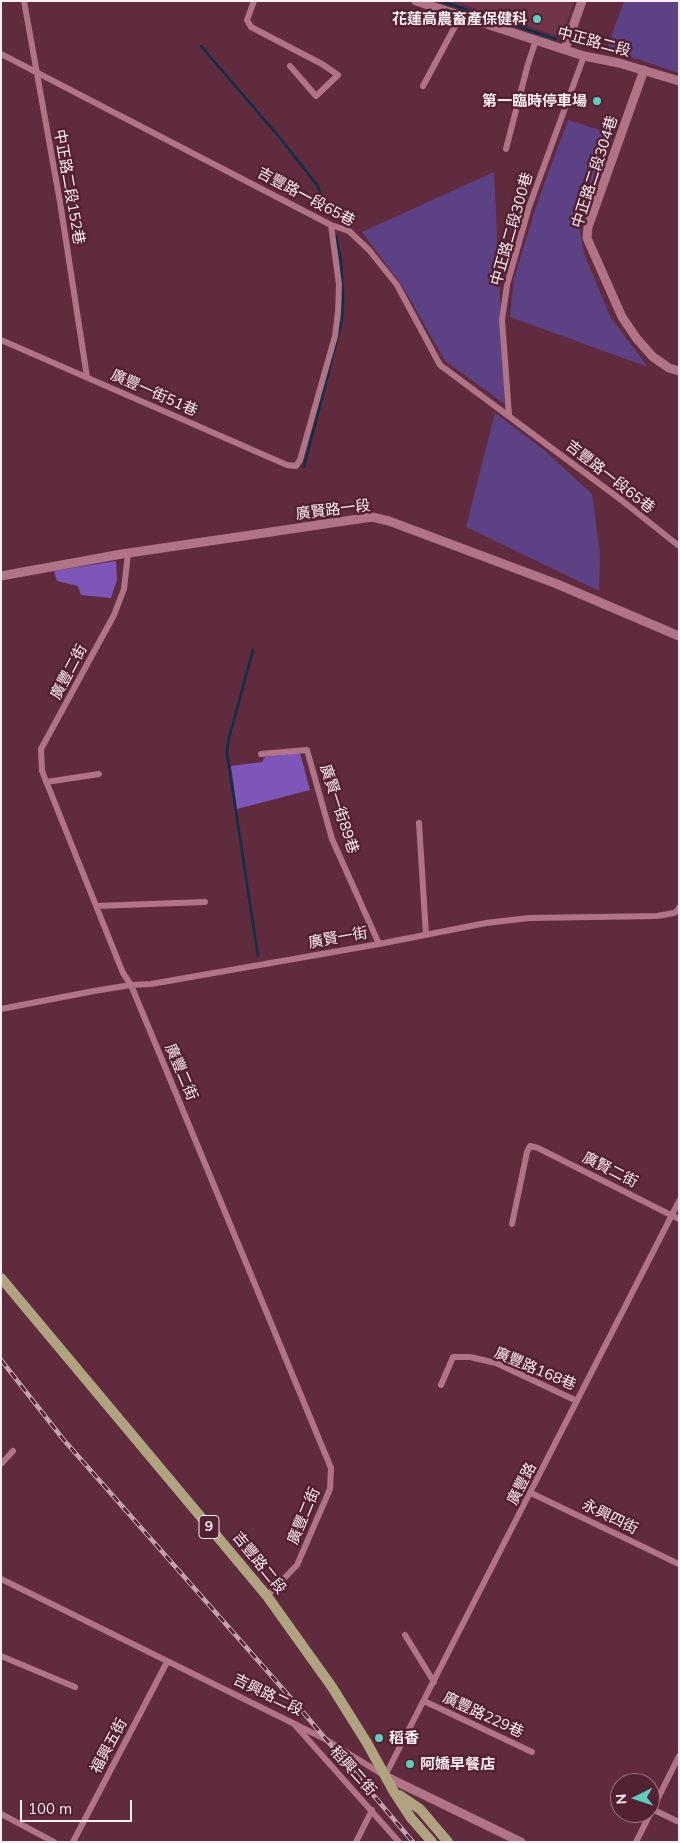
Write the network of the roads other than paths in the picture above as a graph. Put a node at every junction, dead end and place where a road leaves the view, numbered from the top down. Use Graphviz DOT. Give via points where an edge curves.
graph roads {
  1 [pos="24,1"];
  2 [pos="254,1"];
  3 [pos="416,1"];
  4 [pos="582,1"];
  5 [pos="460,16"];
  6 [pos="536,40"];
  7 [pos="566,50"];
  8 [pos="1,54"];
  9 [pos="584,56"];
  10 [pos="290,66"];
  11 [pos="644,70"];
  12 [pos="36,72"];
  13 [pos="679,81"];
  14 [pos="423,86"];
  15 [pos="506,149"];
  16 [pos="331,225"];
  17 [pos="1,340"];
  18 [pos="679,371"];
  19 [pos="87,377"];
  20 [pos="508,415"];
  21 [pos="679,546"];
  22 [pos="128,553"];
  23 [pos="1,576"];
  24 [pos="679,636"];
  25 [pos="261,754"];
  26 [pos="99,774"];
  27 [pos="46,782"];
  28 [pos="419,823"];
  29 [pos="205,902"];
  30 [pos="96,906"];
  31 [pos="679,908"];
  32 [pos="426,935"];
  33 [pos="380,944"];
  34 [pos="131,985"];
  35 [pos="1,1009"];
  36 [pos="679,1201"];
  37 [pos="672,1215"];
  38 [pos="679,1219"];
  39 [pos="512,1224"];
  40 [pos="1,1278"];
  41 [pos="441,1385"];
  42 [pos="577,1401"];
  43 [pos="13,1451"];
  44 [pos="1,1464"];
  45 [pos="531,1493"];
  46 [pos="679,1564"];
  47 [pos="1,1579"];
  48 [pos="267,1596"];
  49 [pos="405,1635"];
  50 [pos="1,1656"];
  51 [pos="167,1662"];
  52 [pos="434,1682"];
  53 [pos="76,1687"];
  54 [pos="424,1702"];
  55 [pos="293,1722"];
  56 [pos="532,1752"];
  57 [pos="679,1756"];
  58 [pos="385,1776"];
  59 [pos="394,1792"];
  60 [pos="660,1793"];
  61 [pos="372,1810"];
  62 [pos="660,1813"];
  63 [pos="1,1814"];
  64 [pos="679,1822"];
  65 [pos="645,1823"];
  66 [pos="54,1842"];
  67 [pos="73,1842"];
  68 [pos="356,1842"];
  69 [pos="399,1842"];
  70 [pos="432,1842"];
  71 [pos="448,1842"];
  72 [pos="520,1842"];
  73 [pos="636,1842"];
  1 -- 12 [label="street, 中正路二段152巷"];
  2 -- 10 [label="street" via="247,20 251,27 322,64 338,76 316,96"];
  3 -- 5 [label="street, 中正路二段"];
  4 -- 7 [label="street"];
  5 -- 6 [label="street, 中正路二段"];
  5 -- 14 [label="street"];
  6 -- 7 [label="street, 中正路二段"];
  6 -- 15 [label="street"];
  7 -- 9 [label="street, 中正路二段"];
  8 -- 12 [label="street, 吉豐路一段65巷"];
  9 -- 11 [label="street, 中正路二段"];
  9 -- 20 [label="street, 中正路二段300巷" via="529,207 507,286 502,320"];
  11 -- 13 [label="street, 中正路二段"];
  11 -- 18 [label="street, 中正路二段304巷" via="588,227 587,238 622,317 637,339 652,357"];
  12 -- 16 [label="street, 吉豐路一段65巷"];
  12 -- 19 [label="street, 中正路二段152巷"];
  16 -- 19 [label="street, 廣豐一街51巷" via="339,285 336,328 296,466 287,465"];
  16 -- 20 [label="street, 吉豐路一段65巷" via="349,231 397,285 440,365"];
  17 -- 19 [label="street, 廣豐一街51巷"];
  20 -- 21 [label="street, 吉豐路一段65巷"];
  22 -- 23 [label="street, 廣賢路一段"];
  22 -- 24 [label="street, 廣賢路一段" via="372,517 556,584"];
  22 -- 27 [label="street, 廣豐二街" via="124,589 114,615 41,749"];
  25 -- 33 [label="street, 廣賢一街89巷" via="306,750 332,839"];
  26 -- 27 [label="street"];
  27 -- 30 [label="street, 廣豐二街"];
  28 -- 32 [label="street"];
  29 -- 30 [label="street"];
  30 -- 34 [label="street, 廣豐二街"];
  31 -- 32 [label="street, 廣賢一街" via="674,913 656,916 514,919"];
  32 -- 33 [label="street, 廣賢一街"];
  33 -- 34 [label="street, 廣賢一街"];
  34 -- 35 [label="street, 廣賢一街"];
  34 -- 48 [label="street, 廣豐二街" via="332,1468 330,1489 297,1565"];
  36 -- 37 [label="street, 廣豐路"];
  37 -- 38 [label="street, 廣賢二街"];
  37 -- 39 [label="street, 廣賢二街" via="530,1146"];
  37 -- 42 [label="street, 廣豐路"];
  40 -- 48 [label="main road, 吉豐路二段 / 9"];
  41 -- 42 [label="street, 廣豐路168巷" via="453,1357 470,1357 496,1363"];
  42 -- 45 [label="street, 廣豐路"];
  43 -- 44 [label="street"];
  45 -- 46 [label="street, 永興四街"];
  45 -- 52 [label="street, 廣豐路"];
  47 -- 51 [label="street, 吉興路二段"];
  48 -- 58 [label="main road, 吉豐路二段 / 9" via="332,1687"];
  49 -- 52 [label="street"];
  50 -- 53 [label="street"];
  51 -- 55 [label="street, 吉興路二段"];
  51 -- 67 [label="street, 福興五街"];
  52 -- 54 [label="street, 廣豐路"];
  54 -- 56 [label="street, 廣豐路229巷"];
  54 -- 58 [label="street, 廣豐路"];
  55 -- 58 [label="street, 吉興路二段"];
  55 -- 61 [label="street, 稻興二街"];
  57 -- 60 [label="street"];
  58 -- 59 [label="main road, 吉豐路二段 / 9"];
  58 -- 72 [label="street, 吉興路二段"];
  59 -- 70 [label="main road, 吉豐路二段 / 9"];
  59 -- 71 [label="main road, 吉豐路二段 / 9" via="420,1809"];
  61 -- 68 [label="street, 稻興二街"];
  61 -- 69 [label="street"];
  62 -- 64 [label="street"];
  63 -- 66 [label="street"];
  65 -- 73 [label="street"];
}
